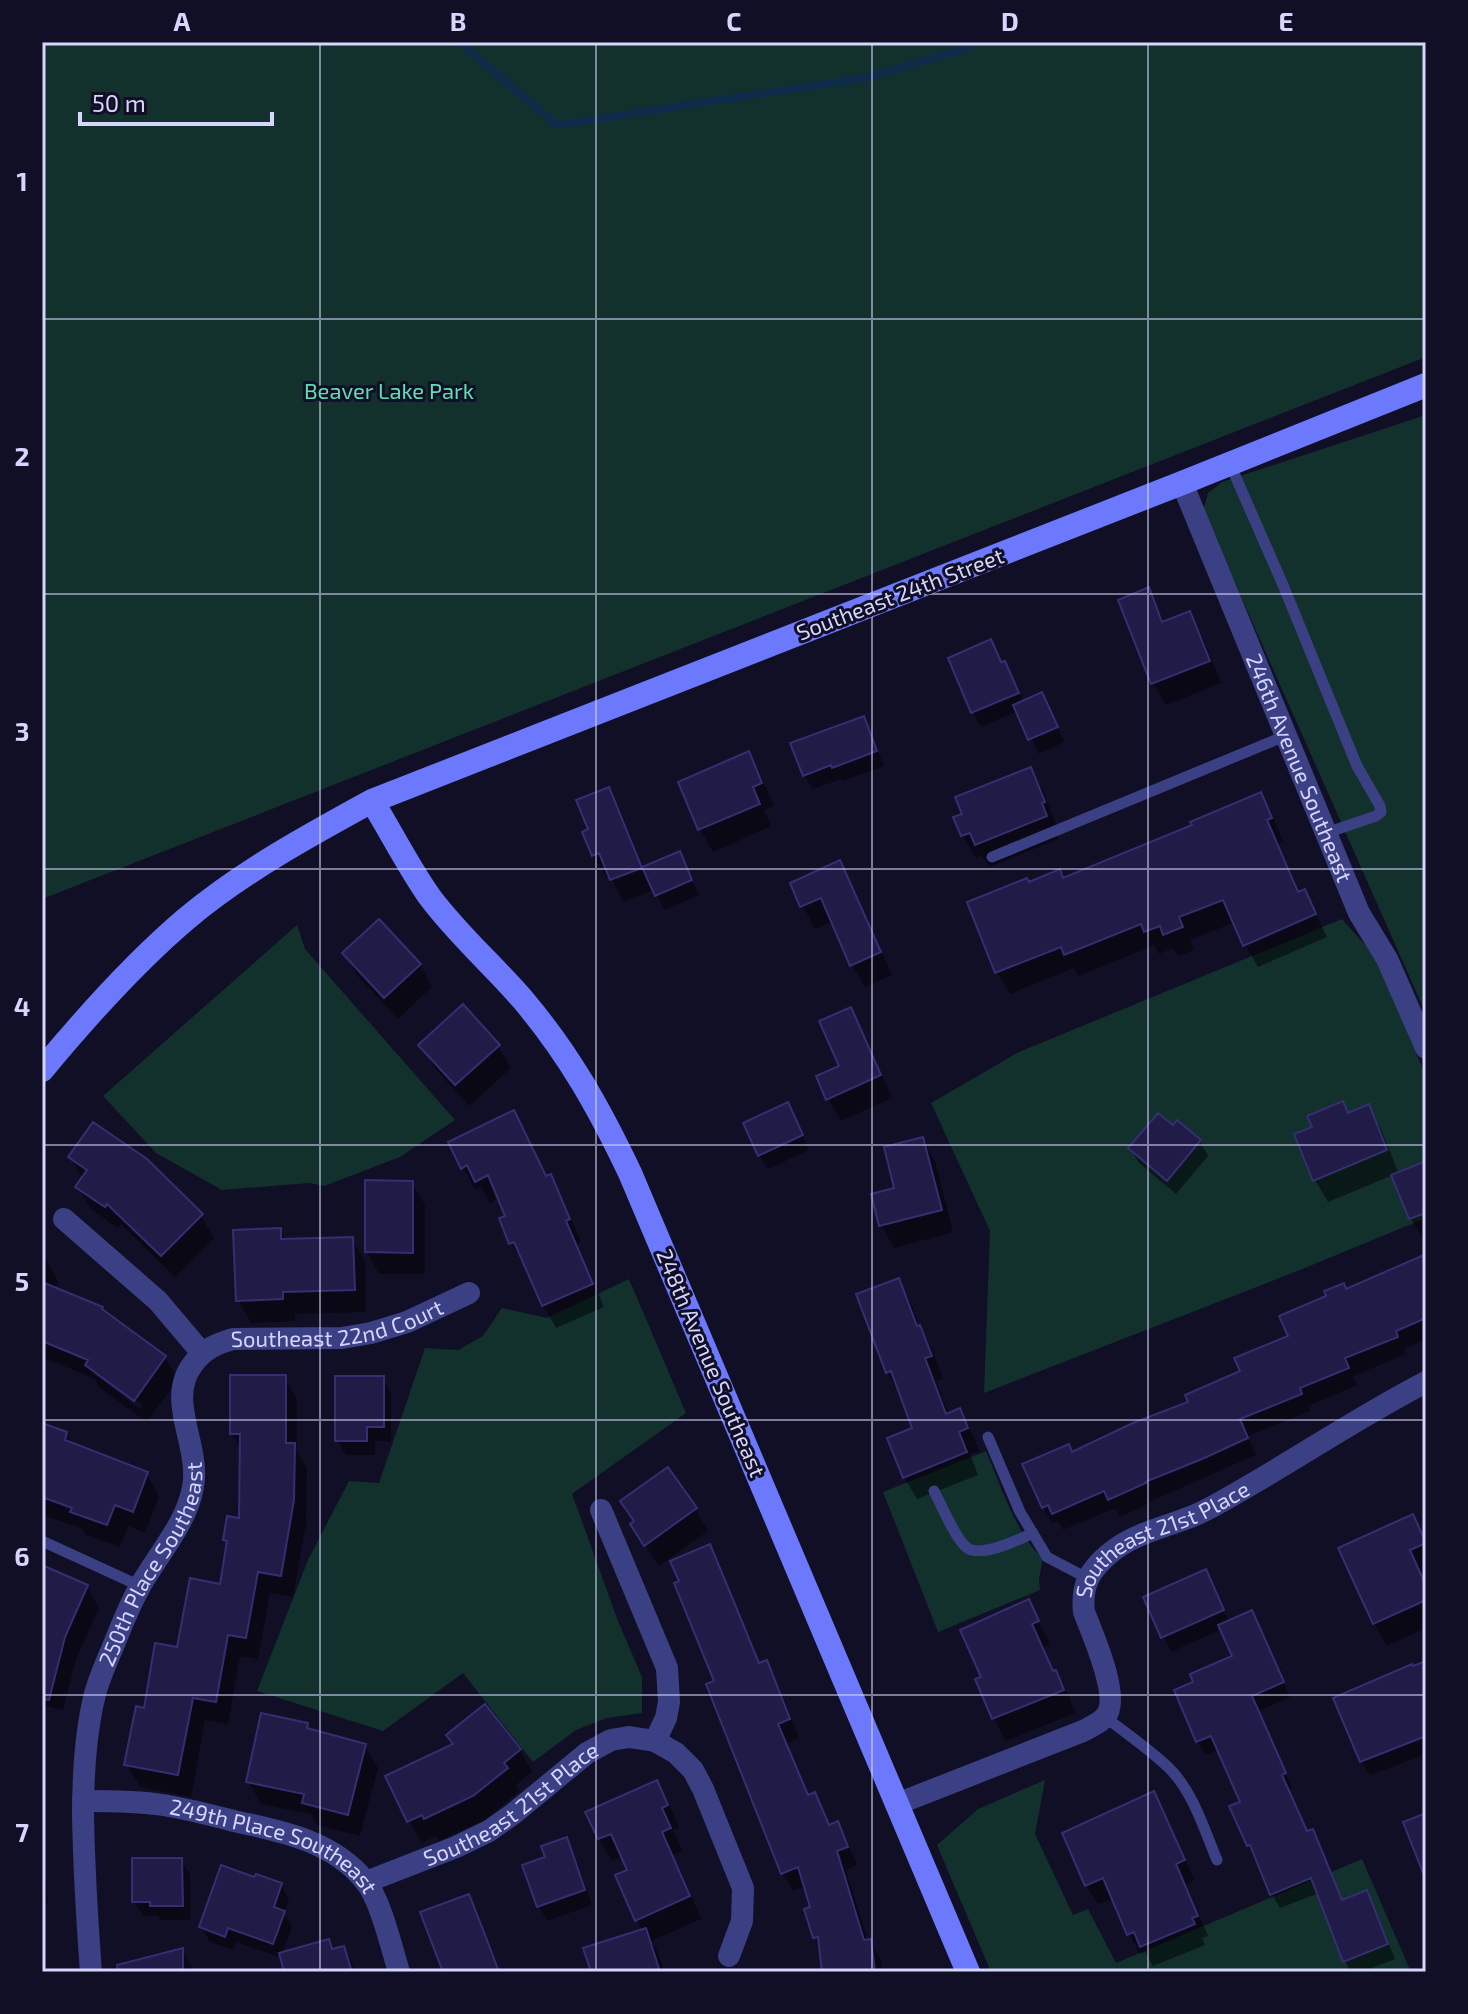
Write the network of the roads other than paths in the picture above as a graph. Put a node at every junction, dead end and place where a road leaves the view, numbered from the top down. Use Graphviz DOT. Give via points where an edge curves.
graph roads {
  1 [pos="1426,385"];
  2 [pos="1230,463"];
  3 [pos="1182,483"];
  4 [pos="1285,736"];
  5 [pos="372,801"];
  6 [pos="1326,833"];
  7 [pos="992,857"];
  8 [pos="1426,1048"];
  9 [pos="42,1070"];
  10 [pos="64,1219"];
  11 [pos="469,1293"];
  12 [pos="201,1352"];
  13 [pos="1426,1382"];
  14 [pos="988,1437"];
  15 [pos="934,1491"];
  16 [pos="601,1510"];
  17 [pos="1033,1533"];
  18 [pos="42,1541"];
  19 [pos="1087,1578"];
  20 [pos="140,1586"];
  21 [pos="1105,1717"];
  22 [pos="655,1741"];
  23 [pos="83,1801"];
  24 [pos="897,1804"];
  25 [pos="1217,1860"];
  26 [pos="366,1882"];
  27 [pos="729,1956"];
  28 [pos="91,1972"];
  29 [pos="399,1972"];
  30 [pos="968,1972"];
  1 -- 2 [label="street, Southeast 24th Street"];
  2 -- 3 [label="street, Southeast 24th Street"];
  2 -- 6 [label="lane" via="1357,766 1380,806 1376,816"];
  3 -- 4 [label="street, 246th Avenue Southeast"];
  3 -- 5 [label="street, Southeast 24th Street"];
  4 -- 6 [label="street, 246th Avenue Southeast"];
  4 -- 7 [label="lane"];
  5 -- 9 [label="street, Southeast 24th Street" via="294,844 187,918 79,1024"];
  5 -- 24 [label="street, 248th Avenue Southeast" via="428,894 559,1044 601,1112"];
  6 -- 8 [label="street, 246th Avenue Southeast"];
  10 -- 12 [label="street" via="158,1301"];
  11 -- 12 [label="street, Southeast 22nd Court" via="371,1333 233,1339"];
  12 -- 20 [label="street, 250th Place Southeast" via="182,1384 194,1486 185,1513"];
  13 -- 19 [label="street, Southeast 21st Place" via="1201,1512 1111,1551"];
  14 -- 17 [label="lane"];
  15 -- 17 [label="lane" via="966,1548 976,1552"];
  16 -- 22 [label="street" via="667,1668 669,1702"];
  17 -- 19 [label="lane" via="1047,1557"];
  18 -- 20 [label="lane"];
  19 -- 21 [label="street, Southeast 21st Place" via="1084,1612 1112,1697"];
  20 -- 23 [label="street, 250th Place Southeast" via="95,1693 85,1746"];
  21 -- 24 [label="street" via="1083,1731"];
  21 -- 25 [label="lane" via="1182,1784"];
  22 -- 26 [label="street, Southeast 21st Place" via="611,1740 489,1831"];
  22 -- 27 [label="street" via="693,1770 743,1888 742,1921"];
  23 -- 26 [label="street, 249th Place Southeast" via="163,1805 289,1833 345,1862"];
  23 -- 28 [label="street, 250th Place Southeast"];
  24 -- 30 [label="street, 248th Avenue Southeast"];
  26 -- 29 [label="street, 249th Place Southeast"];
}
